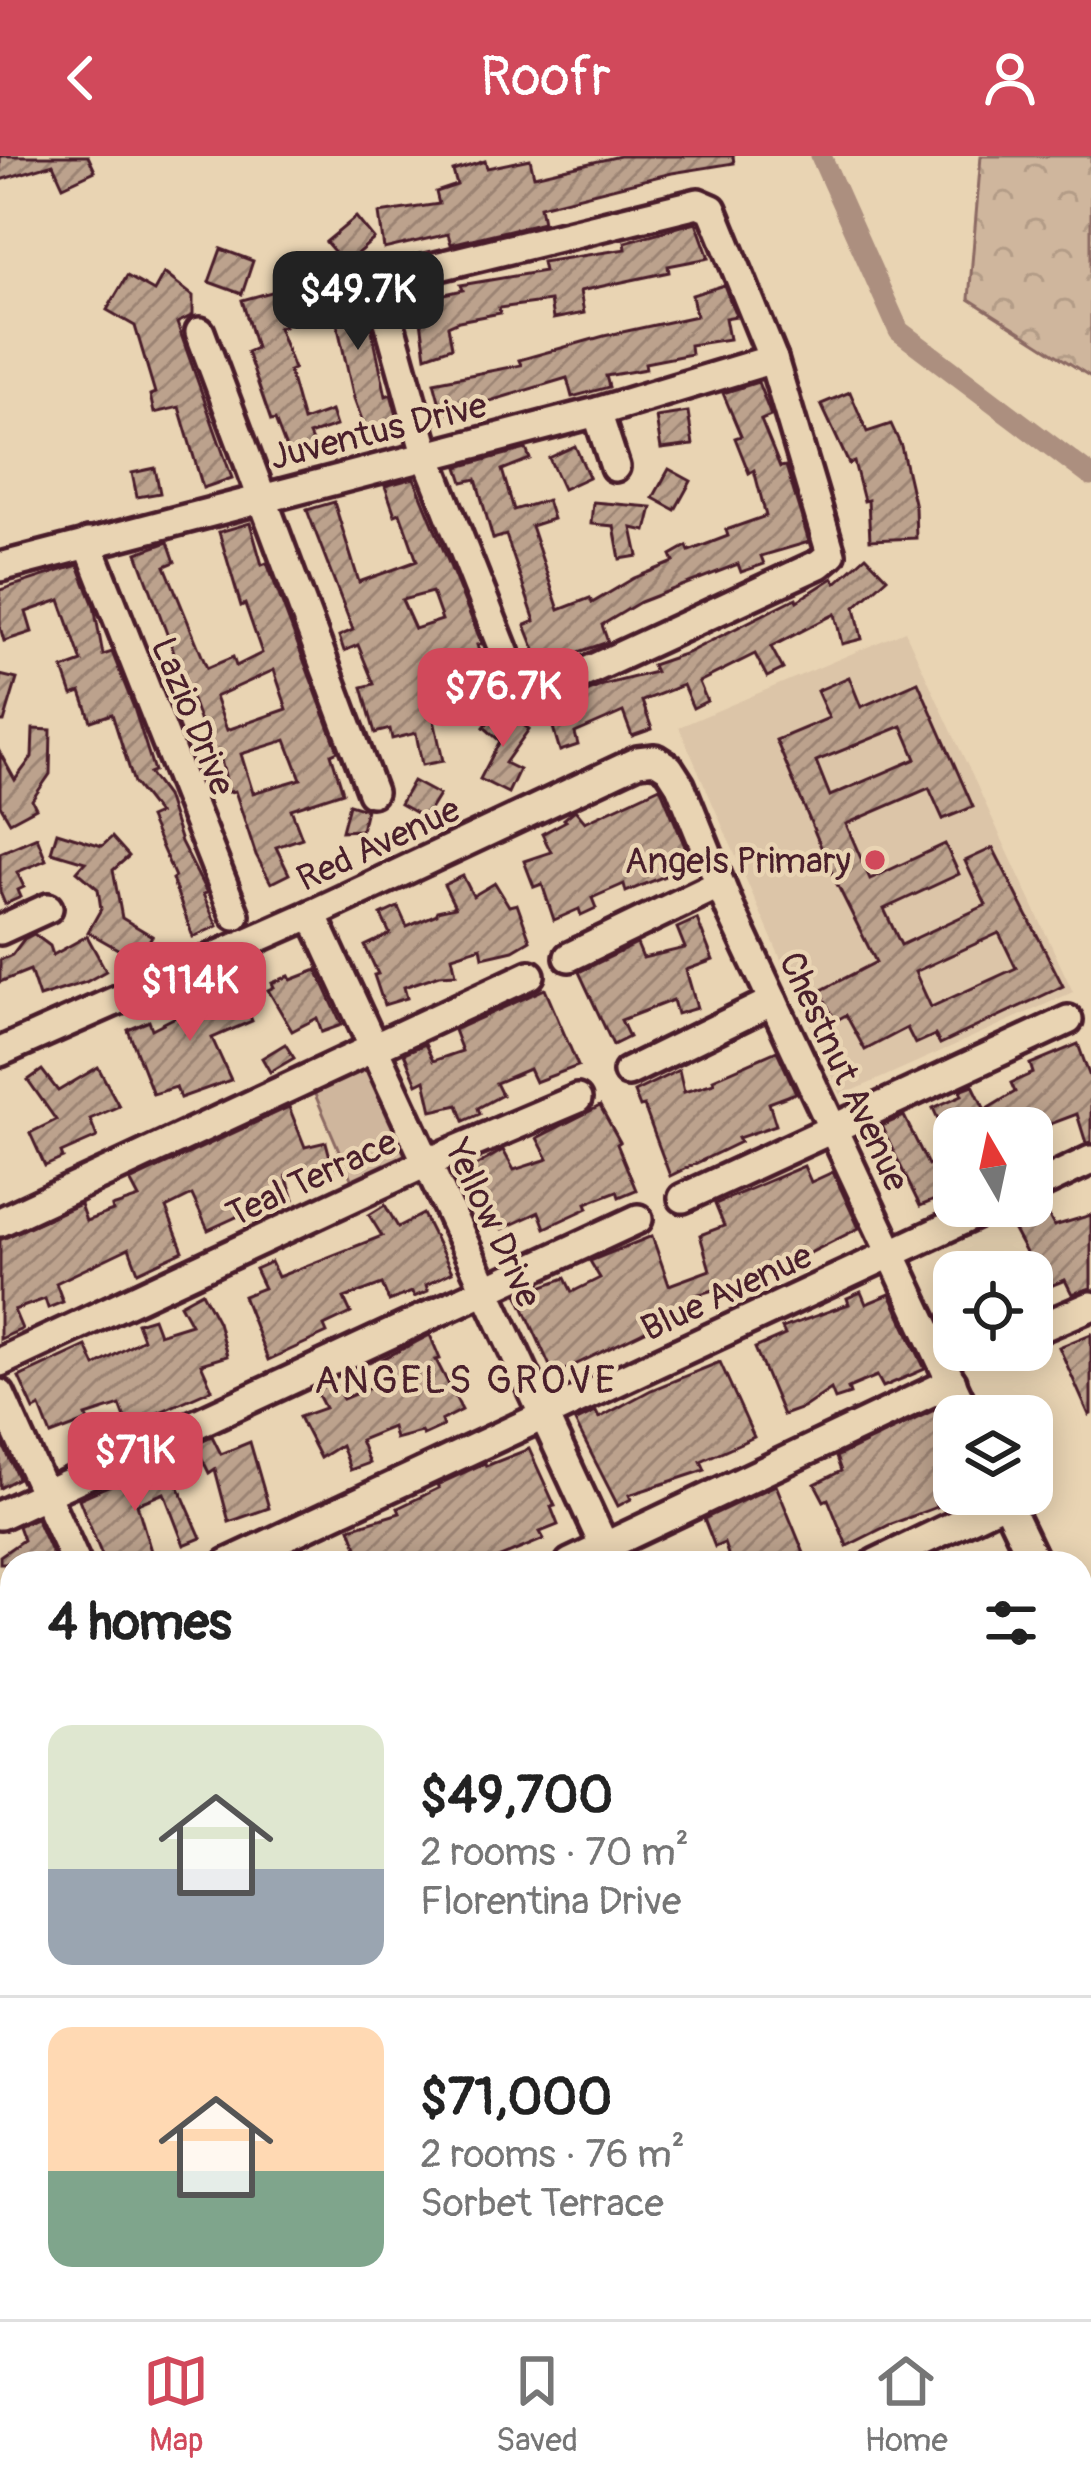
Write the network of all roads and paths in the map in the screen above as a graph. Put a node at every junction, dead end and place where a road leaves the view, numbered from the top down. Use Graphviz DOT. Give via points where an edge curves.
graph roads {
  1 [pos="200,332"];
  2 [pos="773,359"];
  3 [pos="597,412"];
  4 [pos="426,454"];
  5 [pos="615,467"];
  6 [pos="262,497"];
  7 [pos="88,543"];
  8 [pos="0,567"];
  9 [pos="655,759"];
  10 [pos="372,793"];
  11 [pos="720,884"];
  12 [pos="48,908"];
  13 [pos="313,914"];
  14 [pos="235,915"];
  15 [pos="0,930"];
  16 [pos="569,957"];
  17 [pos="530,975"];
  18 [pos="773,1001"];
  19 [pos="1068,1020"];
  20 [pos="375,1048"];
  21 [pos="0,1052"];
  22 [pos="628,1072"];
  23 [pos="577,1100"];
  24 [pos="832,1130"];
  25 [pos="1091,1160"];
  26 [pos="427,1163"];
  27 [pos="1053,1178"];
  28 [pos="683,1198"];
  29 [pos="638,1219"];
  30 [pos="0,1222"];
  31 [pos="948,1227"];
  32 [pos="890,1254"];
  33 [pos="486,1291"];
  34 [pos="1091,1306"];
  35 [pos="1053,1322"];
  36 [pos="0,1362"];
  37 [pos="952,1382"];
  38 [pos="0,1394"];
  39 [pos="958,1395"];
  40 [pos="544,1416"];
  41 [pos="44,1497"];
  42 [pos="0,1515"];
  43 [pos="970,1515"];
  44 [pos="1011,1515"];
  45 [pos="70,1551"];
  46 [pos="254,1551"];
  47 [pos="606,1551"];
  48 [pos="616,1551"];
  49 [pos="899,1551"];
  50 [pos="1029,1551"];
  1 -- 6 [label="street"];
  2 -- 3 [label="street, Juventus Drive"];
  2 -- 4 [label="street" via="712,209 698,203 400,276 380,289"];
  2 -- 4 [label="street" via="831,554 549,689 518,687"];
  3 -- 4 [label="street, Juventus Drive"];
  3 -- 5 [label="street"];
  4 -- 6 [label="street, Juventus Drive"];
  6 -- 7 [label="street, Juventus Drive"];
  6 -- 10 [label="street"];
  7 -- 8 [label="street, Juventus Drive"];
  7 -- 14 [label="street, Lazio Drive"];
  9 -- 11 [label="street, Chestnut Avenue" via="680,785"];
  9 -- 13 [label="street, Red Avenue" via="638,760"];
  11 -- 16 [label="street"];
  11 -- 18 [label="street, Chestnut Avenue"];
  12 -- 15 [label="street"];
  13 -- 20 [label="street, Yellow Drive"];
  13 -- 21 [label="street, Red Avenue"];
  17 -- 20 [label="street"];
  18 -- 22 [label="street"];
  18 -- 24 [label="street, Chestnut Avenue"];
  19 -- 24 [label="street"];
  20 -- 26 [label="street, Yellow Drive"];
  20 -- 30 [label="street"];
  23 -- 26 [label="street, Teal Terrace"];
  24 -- 28 [label="street"];
  24 -- 32 [label="street, Chestnut Avenue"];
  25 -- 27 [label="street"];
  26 -- 33 [label="street, Yellow Drive"];
  26 -- 36 [label="street, Teal Terrace"];
  29 -- 33 [label="street"];
  31 -- 32 [label="street, Blue Avenue"];
  32 -- 37 [label="street, Chestnut Avenue"];
  32 -- 40 [label="street, Blue Avenue"];
  33 -- 40 [label="street, Yellow Drive"];
  33 -- 41 [label="street"];
  34 -- 35 [label="street"];
  37 -- 39 [label="street, Chestnut Avenue"];
  37 -- 48 [label="street"];
  38 -- 41 [label="street"];
  40 -- 46 [label="street, Blue Avenue"];
  40 -- 47 [label="street, Yellow Drive"];
  41 -- 42 [label="street"];
  41 -- 45 [label="street"];
  43 -- 49 [label="street"];
  44 -- 50 [label="street"];
}
